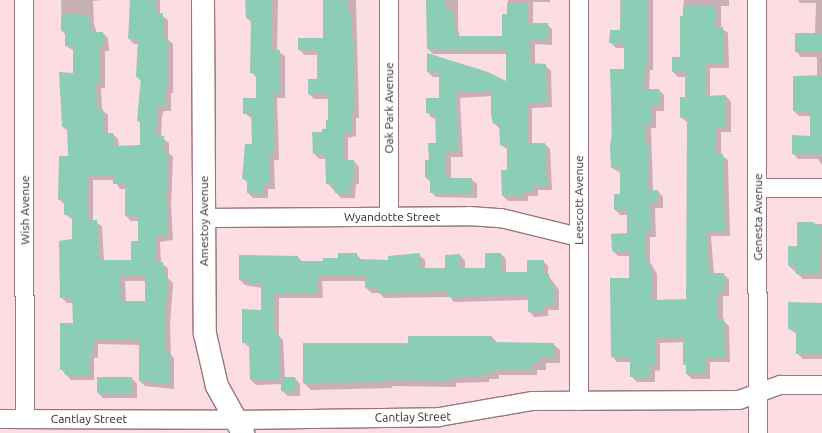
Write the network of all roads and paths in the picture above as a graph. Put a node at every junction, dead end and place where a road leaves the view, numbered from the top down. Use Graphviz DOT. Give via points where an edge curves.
graph roads {
  1 [pos="24,0"];
  2 [pos="204,0"];
  3 [pos="389,0"];
  4 [pos="579,0"];
  5 [pos="757,0"];
  6 [pos="758,188"];
  7 [pos="822,188"];
  8 [pos="389,217"];
  9 [pos="204,218"];
  10 [pos="579,237"];
  11 [pos="822,385"];
  12 [pos="758,393"];
  13 [pos="579,401"];
  14 [pos="0,419"];
  15 [pos="25,419"];
  16 [pos="239,427"];
  17 [pos="758,433"];
  1 -- 15 [label="street, Wish Avenue"];
  2 -- 9 [label="street, Amestoy Avenue"];
  3 -- 8 [label="street, Oak Park Avenue"];
  4 -- 10 [label="street, Leescott Avenue"];
  5 -- 6 [label="street, Genesta Avenue"];
  6 -- 7 [label="street"];
  6 -- 12 [label="street, Genesta Avenue"];
  8 -- 9 [label="street, Wyandotte Street"];
  8 -- 10 [label="street, Wyandotte Street" via="501,218"];
  9 -- 16 [label="street, Amestoy Avenue" via="206,340 217,386"];
  10 -- 13 [label="street, Leescott Avenue"];
  11 -- 12 [label="street, Cantlay Street" via="780,385"];
  12 -- 13 [label="street, Cantlay Street" via="739,400"];
  12 -- 17 [label="street, Genesta Avenue"];
  13 -- 16 [label="street, Cantlay Street" via="533,401 439,417"];
  14 -- 15 [label="street, Cantlay Street"];
  15 -- 16 [label="street, Cantlay Street"];
}
